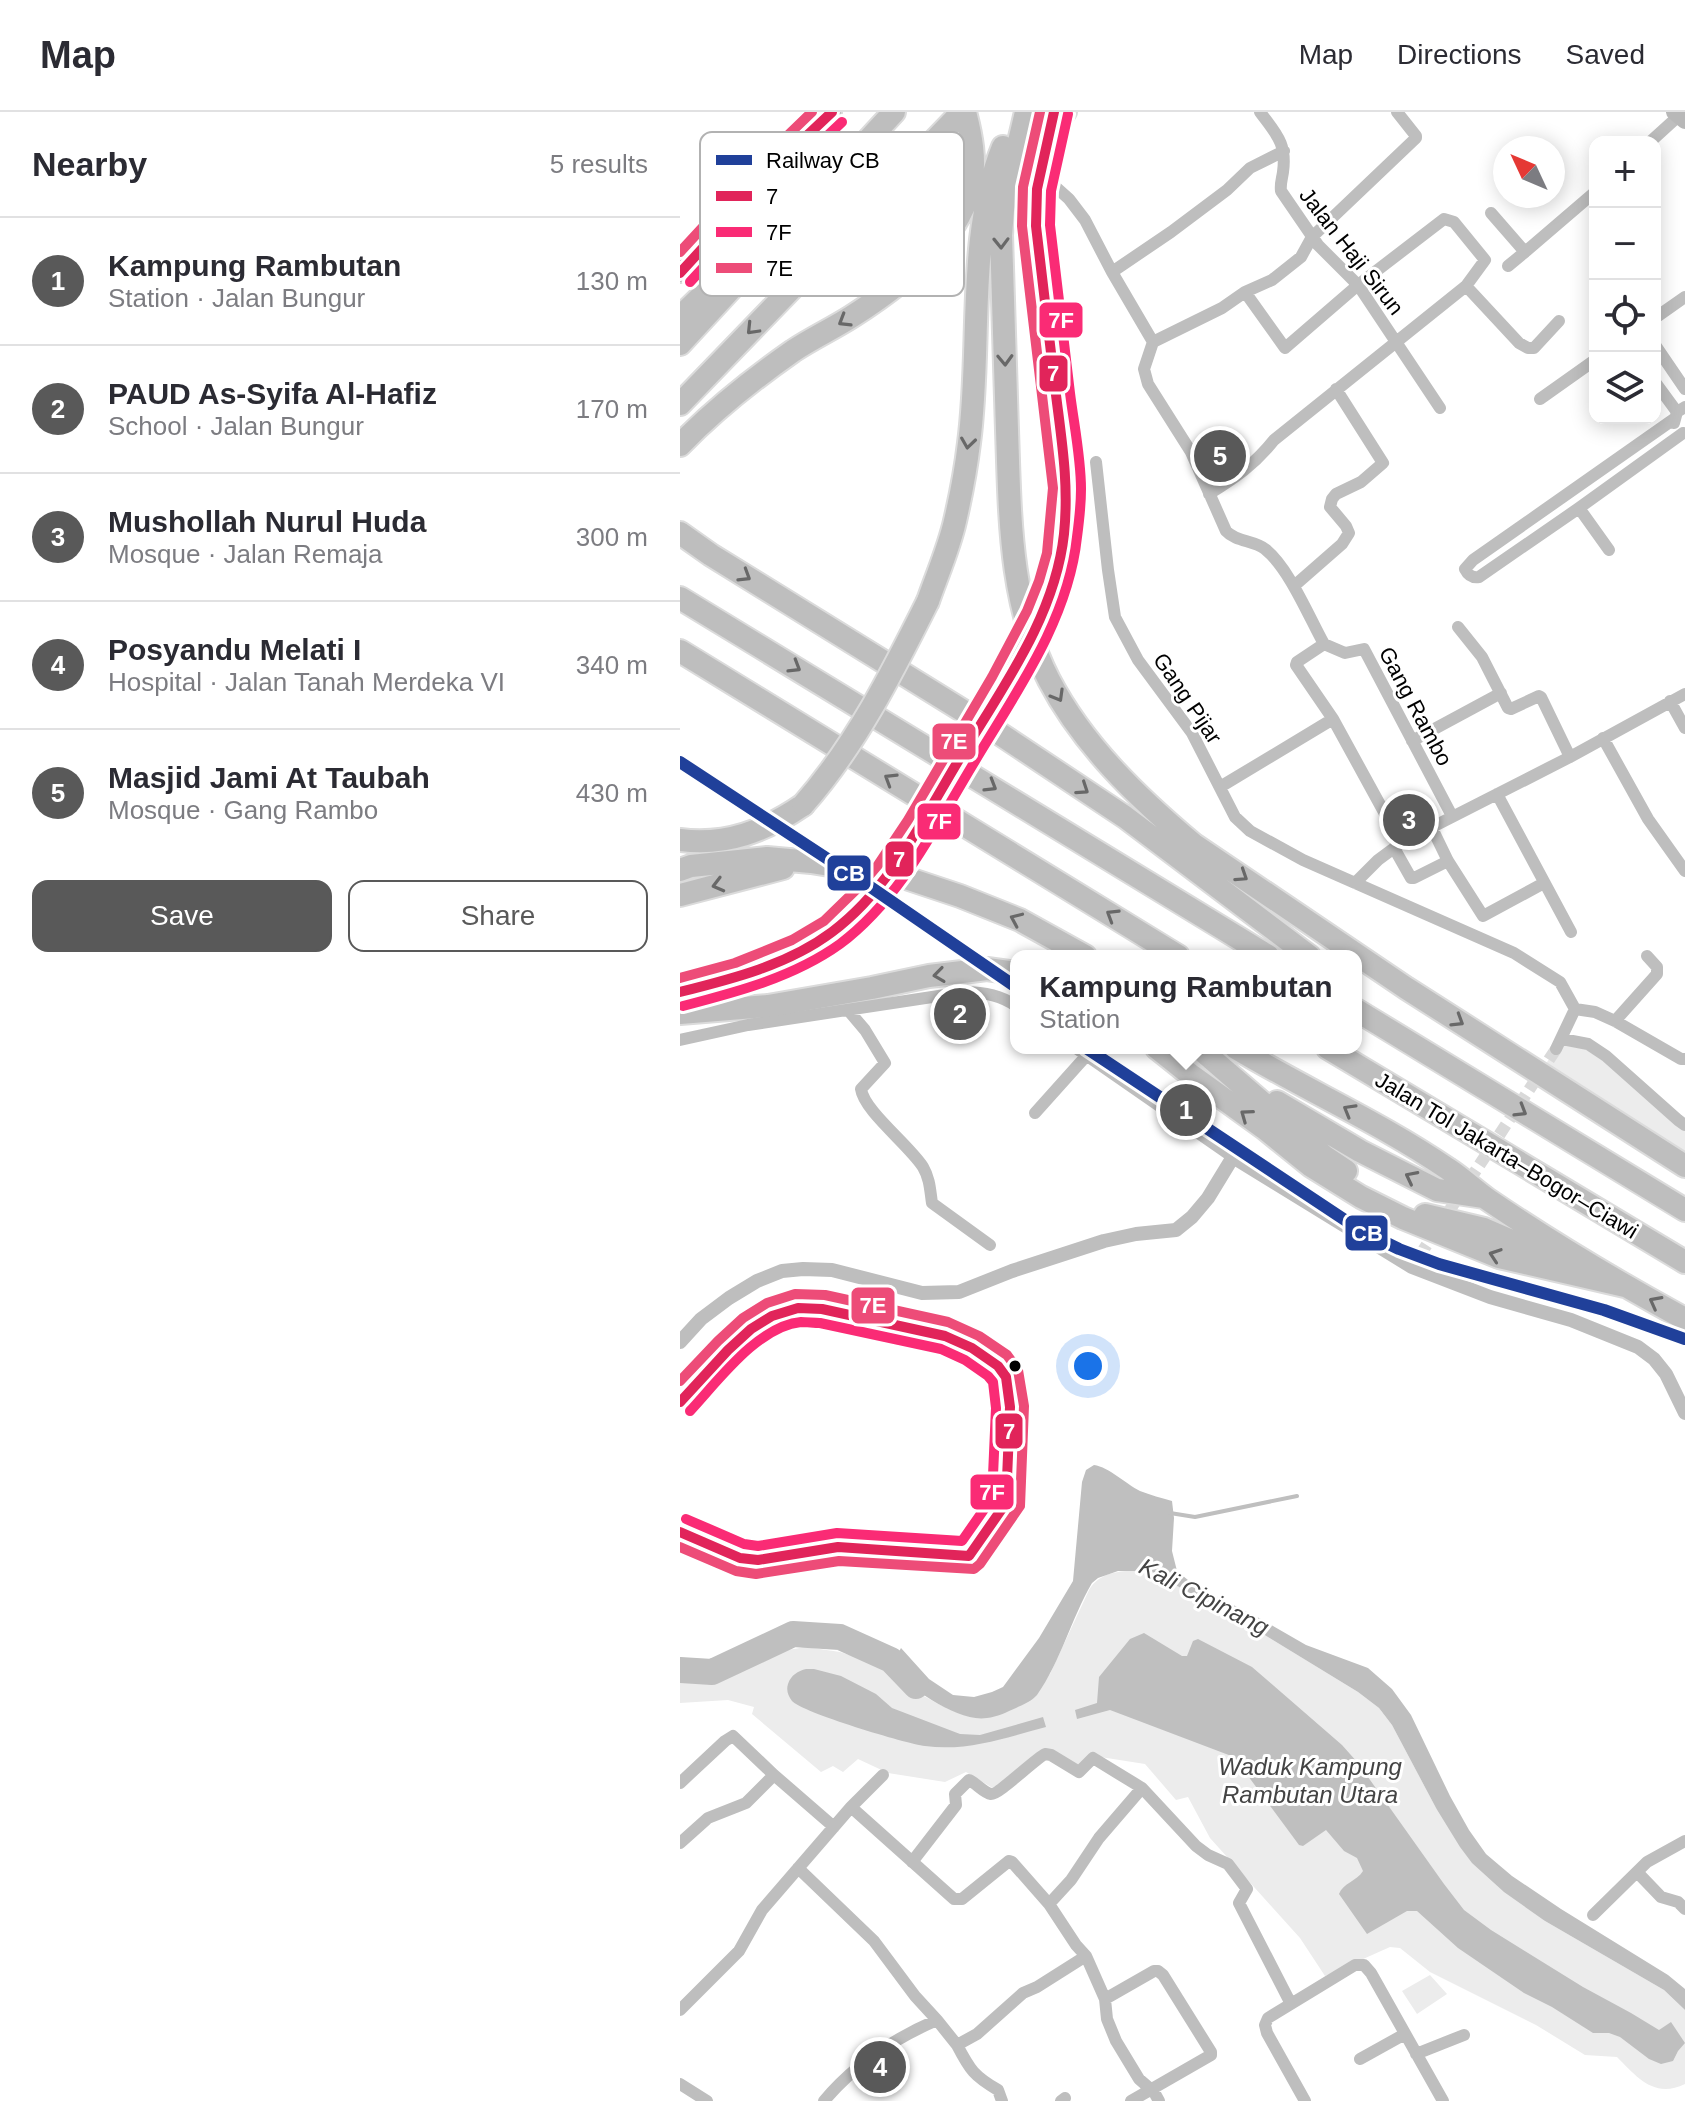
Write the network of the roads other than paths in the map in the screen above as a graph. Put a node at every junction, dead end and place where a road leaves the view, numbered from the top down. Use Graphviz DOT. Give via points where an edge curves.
graph roads {
  1 [pos="818,112"];
  2 [pos="832,112"];
  3 [pos="894,112"];
  4 [pos="963,112"];
  5 [pos="1024,112"];
  6 [pos="1054,112"];
  7 [pos="1067,112"];
  8 [pos="1260,112"];
  9 [pos="1397,112"];
  10 [pos="1680,115"];
  11 [pos="805,132"];
  12 [pos="811,132"];
  13 [pos="875,132"];
  14 [pos="944,132"];
  15 [pos="1657,136"];
  16 [pos="1049,140"];
  17 [pos="1284,151"];
  18 [pos="1040,173"];
  19 [pos="1589,197"];
  20 [pos="964,206"];
  21 [pos="1491,213"];
  22 [pos="1312,237"];
  23 [pos="700,251"];
  24 [pos="1525,252"];
  25 [pos="1508,266"];
  26 [pos="1112,272"];
  27 [pos="680,273"];
  28 [pos="1358,285"];
  29 [pos="1466,286"];
  30 [pos="1245,292"];
  31 [pos="701,296"];
  32 [pos="724,296"];
  33 [pos="785,296"];
  34 [pos="879,296"];
  35 [pos="1685,297"];
  36 [pos="1661,314"];
  37 [pos="680,317"];
  38 [pos="1559,321"];
  39 [pos="1395,341"];
  40 [pos="1153,342"];
  41 [pos="680,344"];
  42 [pos="1660,352"];
  43 [pos="1589,364"];
  44 [pos="1336,389"];
  45 [pos="1685,389"];
  46 [pos="1661,390"];
  47 [pos="1540,399"];
  48 [pos="680,404"];
  49 [pos="1440,408"];
  50 [pos="1679,412"];
  51 [pos="1684,433"];
  52 [pos="683,442"];
  53 [pos="1096,462"];
  54 [pos="1209,494"];
  55 [pos="1579,508"];
  56 [pos="680,533"];
  57 [pos="1609,550"];
  58 [pos="1294,586"];
  59 [pos="680,598"];
  60 [pos="1458,627"];
  61 [pos="1324,644"];
  62 [pos="680,651"];
  63 [pos="1501,693"];
  64 [pos="1685,694"];
  65 [pos="1670,701"];
  66 [pos="1333,719"];
  67 [pos="1685,728"];
  68 [pos="1603,738"];
  69 [pos="1412,741"];
  70 [pos="1570,757"];
  71 [pos="1220,787"];
  72 [pos="1497,794"];
  73 [pos="1452,816"];
  74 [pos="1431,826"];
  75 [pos="680,840"];
  76 [pos="1398,845"];
  77 [pos="1448,861"];
  78 [pos="811,862"];
  79 [pos="680,870"];
  80 [pos="1685,871"];
  81 [pos="1355,883"];
  82 [pos="1544,883"];
  83 [pos="680,895"];
  84 [pos="1571,932"];
  85 [pos="1074,950"];
  86 [pos="1168,950"];
  87 [pos="1258,950"];
  88 [pos="1301,950"];
  89 [pos="1350,950"];
  90 [pos="1647,956"];
  91 [pos="1362,958"];
  92 [pos="1010,972"];
  93 [pos="680,992"];
  94 [pos="1010,1002"];
  95 [pos="1362,1002"];
  96 [pos="1575,1009"];
  97 [pos="848,1010"];
  98 [pos="680,1013"];
  99 [pos="1362,1014"];
  100 [pos="1615,1021"];
  101 [pos="680,1040"];
  102 [pos="1407,1041"];
  103 [pos="1079,1054"];
  104 [pos="1084,1054"];
  105 [pos="1164,1054"];
  106 [pos="1205,1054"];
  107 [pos="1246,1054"];
  108 [pos="1338,1054"];
  109 [pos="1685,1059"];
  110 [pos="1226,1073"];
  111 [pos="1035,1113"];
  112 [pos="1685,1125"];
  113 [pos="1233,1157"];
  114 [pos="1685,1166"];
  115 [pos="1485,1198"];
  116 [pos="1685,1210"];
  117 [pos="990,1245"];
  118 [pos="1685,1262"];
  119 [pos="1598,1270"];
  120 [pos="1625,1286"];
  121 [pos="1685,1319"];
  122 [pos="680,1342"];
  123 [pos="1685,1413"];
  124 [pos="774,1775"];
  125 [pos="883,1775"];
  126 [pos="680,1783"];
  127 [pos="1142,1788"];
  128 [pos="851,1807"];
  129 [pos="834,1827"];
  130 [pos="1685,1841"];
  131 [pos="680,1843"];
  132 [pos="912,1862"];
  133 [pos="798,1868"];
  134 [pos="1637,1872"];
  135 [pos="1049,1904"];
  136 [pos="1685,1909"];
  137 [pos="1593,1915"];
  138 [pos="1086,1956"];
  139 [pos="1105,1999"];
  140 [pos="1291,2004"];
  141 [pos="680,2010"];
  142 [pos="937,2020"];
  143 [pos="1405,2034"];
  144 [pos="1464,2035"];
  145 [pos="957,2045"];
  146 [pos="1416,2054"];
  147 [pos="1360,2059"];
  148 [pos="680,2084"];
  149 [pos="1150,2089"];
  150 [pos="707,2101"];
  151 [pos="824,2101"];
  152 [pos="1002,2101"];
  153 [pos="1131,2101"];
  154 [pos="1159,2101"];
  155 [pos="1305,2101"];
  156 [pos="1443,2101"];
  1 -- 11 [label="main road"];
  2 -- 12 [label="main road"];
  3 -- 13 [label="highway"];
  4 -- 14 [label="highway, one-way"];
  4 -- 20 [label="highway, one-way" via="973,157"];
  5 -- 75 [label="highway, one-way, bridge" via="1002,150 986,208 969,443 955,521 928,601 843,756 803,805 741,837"];
  5 -- 89 [label="highway, one-way" via="1003,210 1002,282 1010,523 1016,578 1036,650 1089,742 1167,823"];
  6 -- 16 [label="main road"];
  7 -- 16 [label="main road"];
  8 -- 17 [label="street"];
  9 -- 22 [label="street" via="1416,138"];
  10 -- 15 [label="street"];
  16 -- 18 [label="main road"];
  17 -- 22 [label="street, Jalan Haji Sirun" via="1281,191"];
  17 -- 26 [label="street" via="1250,168"];
  18 -- 26 [label="street" via="1085,220"];
  18 -- 93 [label="main road, bridge" via="1036,226 1067,488 1055,579 1040,617 998,696 865,903 804,951"];
  19 -- 24 [label="street"];
  21 -- 24 [label="street"];
  22 -- 28 [label="street, Jalan Haji Sirun"];
  22 -- 30 [label="street" via="1289,268"];
  23 -- 27 [label="main road"];
  24 -- 25 [label="street"];
  26 -- 40 [label="street"];
  28 -- 29 [label="street" via="1444,219 1454,222 1485,260"];
  28 -- 30 [label="street" via="1285,348"];
  28 -- 39 [label="street, Jalan Haji Sirun"];
  29 -- 38 [label="street" via="1528,348"];
  29 -- 39 [label="street"];
  30 -- 40 [label="street"];
  31 -- 37 [label="highway"];
  32 -- 41 [label="highway"];
  33 -- 48 [label="highway, one-way"];
  34 -- 52 [label="highway, one-way" via="737,392"];
  35 -- 36 [label="street"];
  39 -- 44 [label="street"];
  39 -- 49 [label="street, Jalan Haji Sirun"];
  40 -- 54 [label="street" via="1144,369 1148,384 1191,452"];
  42 -- 45 [label="street"];
  43 -- 47 [label="street"];
  44 -- 54 [label="street" via="1242,473"];
  44 -- 58 [label="street" via="1383,463 1332,499 1330,507 1349,533"];
  46 -- 50 [label="street"];
  50 -- 51 [label="street" via="1676,427"];
  50 -- 55 [label="street" via="1473,560 1467,574 1479,577"];
  51 -- 55 [label="street"];
  53 -- 71 [label="street, Gang Pijar" via="1115,617 1138,660 1192,733"];
  54 -- 58 [label="street" via="1226,531 1266,550"];
  55 -- 57 [label="street"];
  56 -- 88 [label="highway, one-way" via="1125,817"];
  58 -- 61 [label="street"];
  59 -- 87 [label="highway, one-way"];
  60 -- 63 [label="street"];
  61 -- 66 [label="street" via="1296,663"];
  61 -- 69 [label="street, Gang Rambo" via="1345,653 1364,649"];
  86 -- 62 [label="highway, one-way"];
  63 -- 69 [label="street"];
  63 -- 70 [label="street" via="1511,709 1541,696"];
  64 -- 65 [label="street"];
  65 -- 67 [label="street"];
  65 -- 68 [label="street"];
  66 -- 71 [label="street"];
  66 -- 76 [label="street"];
  68 -- 70 [label="street"];
  68 -- 80 [label="street" via="1648,819"];
  69 -- 73 [label="street, Gang Rambo"];
  70 -- 72 [label="street"];
  71 -- 81 [label="street, Gang Pijar" via="1235,817 1250,831"];
  72 -- 73 [label="street"];
  72 -- 82 [label="street"];
  73 -- 74 [label="street"];
  74 -- 76 [label="street"];
  74 -- 77 [label="street"];
  76 -- 77 [label="street" via="1411,878"];
  76 -- 81 [label="street"];
  77 -- 82 [label="street" via="1483,916"];
  78 -- 79 [label="highway" via="767,858"];
  78 -- 83 [label="highway, one-way"];
  85 -- 78 [label="highway, one-way" via="960,896 903,877"];
  81 -- 96 [label="street, Gang Pijar" via="1514,953 1560,982"];
  82 -- 84 [label="street"];
  90 -- 100 [label="street" via="1658,971"];
  91 -- 114 [label="highway, one-way"];
  92 -- 98 [label="highway, one-way" via="958,972 768,1006"];
  94 -- 97 [label="street" via="975,992"];
  95 -- 102 [label="highway"];
  96 -- 100 [label="street"];
  96 -- 112 [label="street" via="1559,1044 1588,1044"];
  97 -- 101 [label="street"];
  97 -- 117 [label="street" via="885,1063 861,1089 865,1099 924,1169 932,1203"];
  99 -- 102 [label="highway, Jalan Tol Jakarta–Bogor–Ciawi"];
  100 -- 109 [label="street"];
  102 -- 116 [label="highway, Jalan Tol Jakarta–Bogor–Ciawi, one-way"];
  103 -- 111 [label="street"];
  104 -- 113 [label="street"];
  120 -- 105 [label="highway, one-way" via="1499,1257 1361,1197 1311,1166"];
  106 -- 110 [label="highway"];
  115 -- 107 [label="highway, one-way" via="1435,1161"];
  108 -- 118 [label="highway, Jalan Tol Jakarta–Bogor–Ciawi"];
  115 -- 110 [label="highway, one-way" via="1437,1190"];
  110 -- 119 [label="highway" via="1325,1157 1422,1215 1484,1229 1545,1256"];
  113 -- 122 [label="street" via="1208,1198 1176,1230 1104,1241 959,1292 922,1293 832,1270 782,1271 729,1298"];
  113 -- 123 [label="street" via="1490,1297 1571,1320 1638,1347 1666,1374"];
  115 -- 119 [label="highway"];
  119 -- 120 [label="highway"];
  121 -- 120 [label="highway, one-way"];
  124 -- 126 [label="street" via="732,1736"];
  124 -- 129 [label="street"];
  124 -- 131 [label="street" via="746,1803 708,1818"];
  125 -- 128 [label="street"];
  127 -- 132 [label="street" via="1093,1758 1079,1772 1045,1754 997,1793 969,1780"];
  127 -- 135 [label="street"];
  127 -- 140 [label="street" via="1196,1846 1228,1864 1246,1886 1239,1903"];
  128 -- 129 [label="street"];
  128 -- 132 [label="street"];
  129 -- 133 [label="street"];
  130 -- 134 [label="street"];
  132 -- 135 [label="street" via="958,1900 1010,1862"];
  133 -- 141 [label="street" via="762,1910 739,1951"];
  133 -- 142 [label="street" via="874,1941"];
  134 -- 136 [label="street" via="1661,1897"];
  134 -- 137 [label="street"];
  135 -- 138 [label="street"];
  138 -- 139 [label="street"];
  138 -- 145 [label="street" via="1023,1993"];
  139 -- 149 [label="street" via="1116,2041"];
  139 -- 149 [label="street" via="1158,1971 1211,2052"];
  140 -- 143 [label="street" via="1355,1965 1364,1965"];
  140 -- 155 [label="street" via="1265,2025"];
  142 -- 145 [label="street"];
  142 -- 151 [label="street" via="888,2044"];
  143 -- 146 [label="street"];
  143 -- 147 [label="street"];
  144 -- 146 [label="street"];
  145 -- 152 [label="street" via="970,2069 998,2090"];
  146 -- 156 [label="street"];
  148 -- 150 [label="street"];
  149 -- 153 [label="street"];
  149 -- 154 [label="street"];
}
